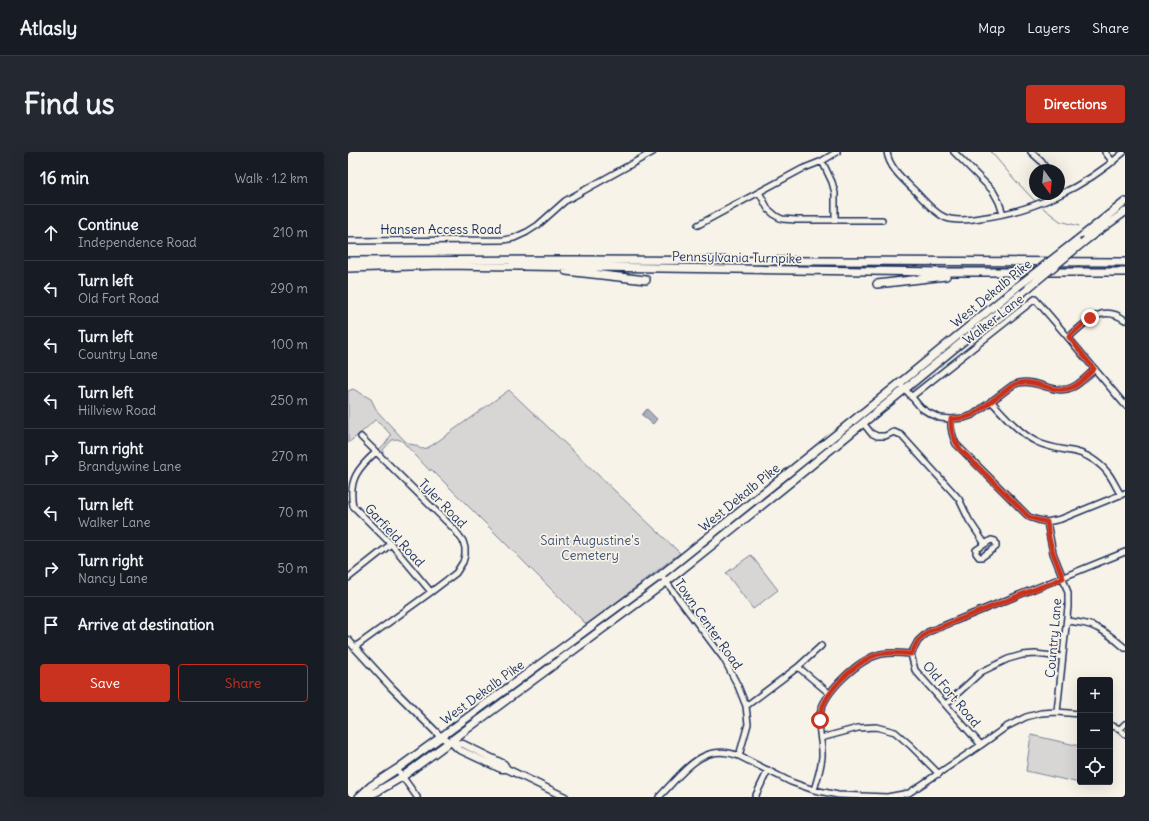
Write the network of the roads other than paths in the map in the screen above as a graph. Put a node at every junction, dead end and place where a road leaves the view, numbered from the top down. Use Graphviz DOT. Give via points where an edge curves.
graph roads {
  1 [pos="653,152"];
  2 [pos="837,152"];
  3 [pos="887,152"];
  4 [pos="954,152"];
  5 [pos="1031,152"];
  6 [pos="1105,152"];
  7 [pos="1124,152"];
  8 [pos="822,161"];
  9 [pos="1113,162"];
  10 [pos="1043,164"];
  11 [pos="759,192"];
  12 [pos="1065,192"];
  13 [pos="1046,200"];
  14 [pos="1125,202"];
  15 [pos="1125,212"];
  16 [pos="1002,214"];
  17 [pos="835,220"];
  18 [pos="882,220"];
  19 [pos="698,225"];
  20 [pos="348,241"];
  21 [pos="348,261"];
  22 [pos="1125,262"];
  23 [pos="530,267"];
  24 [pos="348,268"];
  25 [pos="992,272"];
  26 [pos="1125,272"];
  27 [pos="646,280"];
  28 [pos="877,284"];
  29 [pos="1125,320"];
  30 [pos="1069,337"];
  31 [pos="1094,369"];
  32 [pos="900,383"];
  33 [pos="905,389"];
  34 [pos="911,397"];
  35 [pos="991,402"];
  36 [pos="1125,405"];
  37 [pos="951,419"];
  38 [pos="862,422"];
  39 [pos="361,437"];
  40 [pos="376,452"];
  41 [pos="1123,494"];
  42 [pos="1047,522"];
  43 [pos="391,544"];
  44 [pos="985,544"];
  45 [pos="1125,552"];
  46 [pos="661,575"];
  47 [pos="348,578"];
  48 [pos="1063,578"];
  49 [pos="666,582"];
  50 [pos="431,592"];
  51 [pos="1067,621"];
  52 [pos="580,635"];
  53 [pos="348,640"];
  54 [pos="821,646"];
  55 [pos="355,647"];
  56 [pos="563,647"];
  57 [pos="1125,648"];
  58 [pos="911,654"];
  59 [pos="1062,657"];
  60 [pos="565,658"];
  61 [pos="798,667"];
  62 [pos="542,674"];
  63 [pos="830,692"];
  64 [pos="946,704"];
  65 [pos="746,706"];
  66 [pos="1057,712"];
  67 [pos="1077,714"];
  68 [pos="1125,724"];
  69 [pos="1113,726"];
  70 [pos="1120,729"];
  71 [pos="1125,734"];
  72 [pos="442,737"];
  73 [pos="821,738"];
  74 [pos="451,742"];
  75 [pos="981,745"];
  76 [pos="739,756"];
  77 [pos="397,769"];
  78 [pos="768,770"];
  79 [pos="939,774"];
  80 [pos="402,777"];
  81 [pos="814,790"];
  82 [pos="910,795"];
  83 [pos="359,797"];
  84 [pos="365,797"];
  85 [pos="417,797"];
  86 [pos="565,797"];
  87 [pos="659,797"];
  88 [pos="755,797"];
  1 -- 20 [label="street, Hansen Access Road" via="565,201 538,225 514,238"];
  2 -- 8 [label="street"];
  3 -- 16 [label="street" via="889,161 900,176 944,217 966,220"];
  4 -- 16 [label="street" via="993,192"];
  5 -- 10 [label="street"];
  6 -- 9 [label="street"];
  7 -- 9 [label="street"];
  8 -- 11 [label="street" via="802,168"];
  8 -- 17 [label="street" via="835,193"];
  9 -- 12 [label="street" via="1093,177"];
  11 -- 17 [label="street" via="768,209 782,219"];
  11 -- 19 [label="street"];
  13 -- 16 [label="street"];
  14 -- 32 [label="highway, West Dekalb Pike, bridge"];
  15 -- 33 [label="highway, West Dekalb Pike, bridge" via="1086,240"];
  17 -- 18 [label="street"];
  21 -- 22 [label="highway, Pennsylvania Turnpike"];
  23 -- 24 [label="highway, Pennsylvania Turnpike" via="442,265"];
  23 -- 25 [label="highway, Pennsylvania Turnpike"];
  23 -- 27 [label="highway"];
  25 -- 26 [label="highway, Pennsylvania Turnpike"];
  25 -- 28 [label="highway"];
  29 -- 30 [label="street" via="1112,314 1101,314 1090,318"];
  30 -- 31 [label="street, Walker Lane"];
  30 -- 34 [label="street, Walker Lane" via="1035,299"];
  31 -- 35 [label="street" via="1073,387 1065,389 1018,382"];
  31 -- 36 [label="street, Walker Lane"];
  32 -- 33 [label="street"];
  32 -- 46 [label="highway, West Dekalb Pike"];
  33 -- 34 [label="street"];
  33 -- 38 [label="highway, West Dekalb Pike"];
  34 -- 37 [label="street" via="929,413"];
  35 -- 37 [label="street" via="973,415"];
  35 -- 41 [label="street" via="1029,438 1078,452 1100,464"];
  37 -- 42 [label="street" via="952,435 961,450 1029,517"];
  38 -- 44 [label="street" via="877,436 894,432 901,435 959,498 969,520"];
  38 -- 49 [label="highway, West Dekalb Pike"];
  39 -- 40 [label="street, Tyler Road"];
  40 -- 43 [label="street, Garfield Road" via="354,473 348,493 353,506"];
  40 -- 50 [label="street, Tyler Road" via="463,541 465,555 460,568"];
  41 -- 42 [label="street" via="1061,519"];
  42 -- 48 [label="street, Country Lane" via="1053,553"];
  43 -- 47 [label="street"];
  43 -- 50 [label="street, Garfield Road"];
  45 -- 48 [label="street, Old Fort Road"];
  46 -- 49 [label="street, Town Center Road"];
  46 -- 52 [label="highway, West Dekalb Pike"];
  48 -- 51 [label="street, Country Lane" via="1068,592"];
  48 -- 58 [label="street, Old Fort Road" via="928,632 918,641"];
  49 -- 60 [label="highway, West Dekalb Pike"];
  49 -- 65 [label="street, Town Center Road" via="724,659"];
  50 -- 55 [label="street, Tyler Road"];
  51 -- 57 [label="street" via="1097,628"];
  51 -- 59 [label="street, Country Lane"];
  52 -- 56 [label="highway, West Dekalb Pike"];
  52 -- 60 [label="highway"];
  53 -- 55 [label="main road"];
  54 -- 61 [label="street"];
  55 -- 72 [label="main road"];
  56 -- 62 [label="highway" via="561,654"];
  56 -- 72 [label="highway, West Dekalb Pike"];
  58 -- 63 [label="street" via="880,654 867,660 843,678"];
  58 -- 64 [label="street, Old Fort Road" via="915,670"];
  59 -- 64 [label="street" via="1035,654 1008,659 981,672"];
  59 -- 66 [label="street, Country Lane"];
  60 -- 62 [label="highway, West Dekalb Pike"];
  61 -- 63 [label="street"];
  61 -- 65 [label="street"];
  62 -- 74 [label="highway, West Dekalb Pike"];
  63 -- 73 [label="street" via="820,714"];
  64 -- 75 [label="street, Old Fort Road"];
  65 -- 76 [label="street, Town Center Road" via="748,724"];
  66 -- 67 [label="street"];
  66 -- 75 [label="street" via="1041,713 1022,719"];
  68 -- 70 [label="street"];
  69 -- 70 [label="street"];
  70 -- 71 [label="street"];
  72 -- 74 [label="main road"];
  72 -- 77 [label="highway, West Dekalb Pike"];
  73 -- 79 [label="street" via="858,728 876,727 895,732"];
  73 -- 81 [label="street" via="822,757"];
  74 -- 80 [label="highway, West Dekalb Pike"];
  74 -- 86 [label="main road" via="458,749"];
  75 -- 79 [label="street"];
  76 -- 78 [label="street"];
  76 -- 87 [label="street" via="720,752 701,757"];
  77 -- 80 [label="street"];
  77 -- 83 [label="highway, West Dekalb Pike"];
  78 -- 81 [label="street"];
  78 -- 88 [label="street"];
  79 -- 82 [label="street"];
  80 -- 84 [label="highway, West Dekalb Pike"];
  80 -- 85 [label="street"];
  81 -- 82 [label="street" via="863,797"];
}
